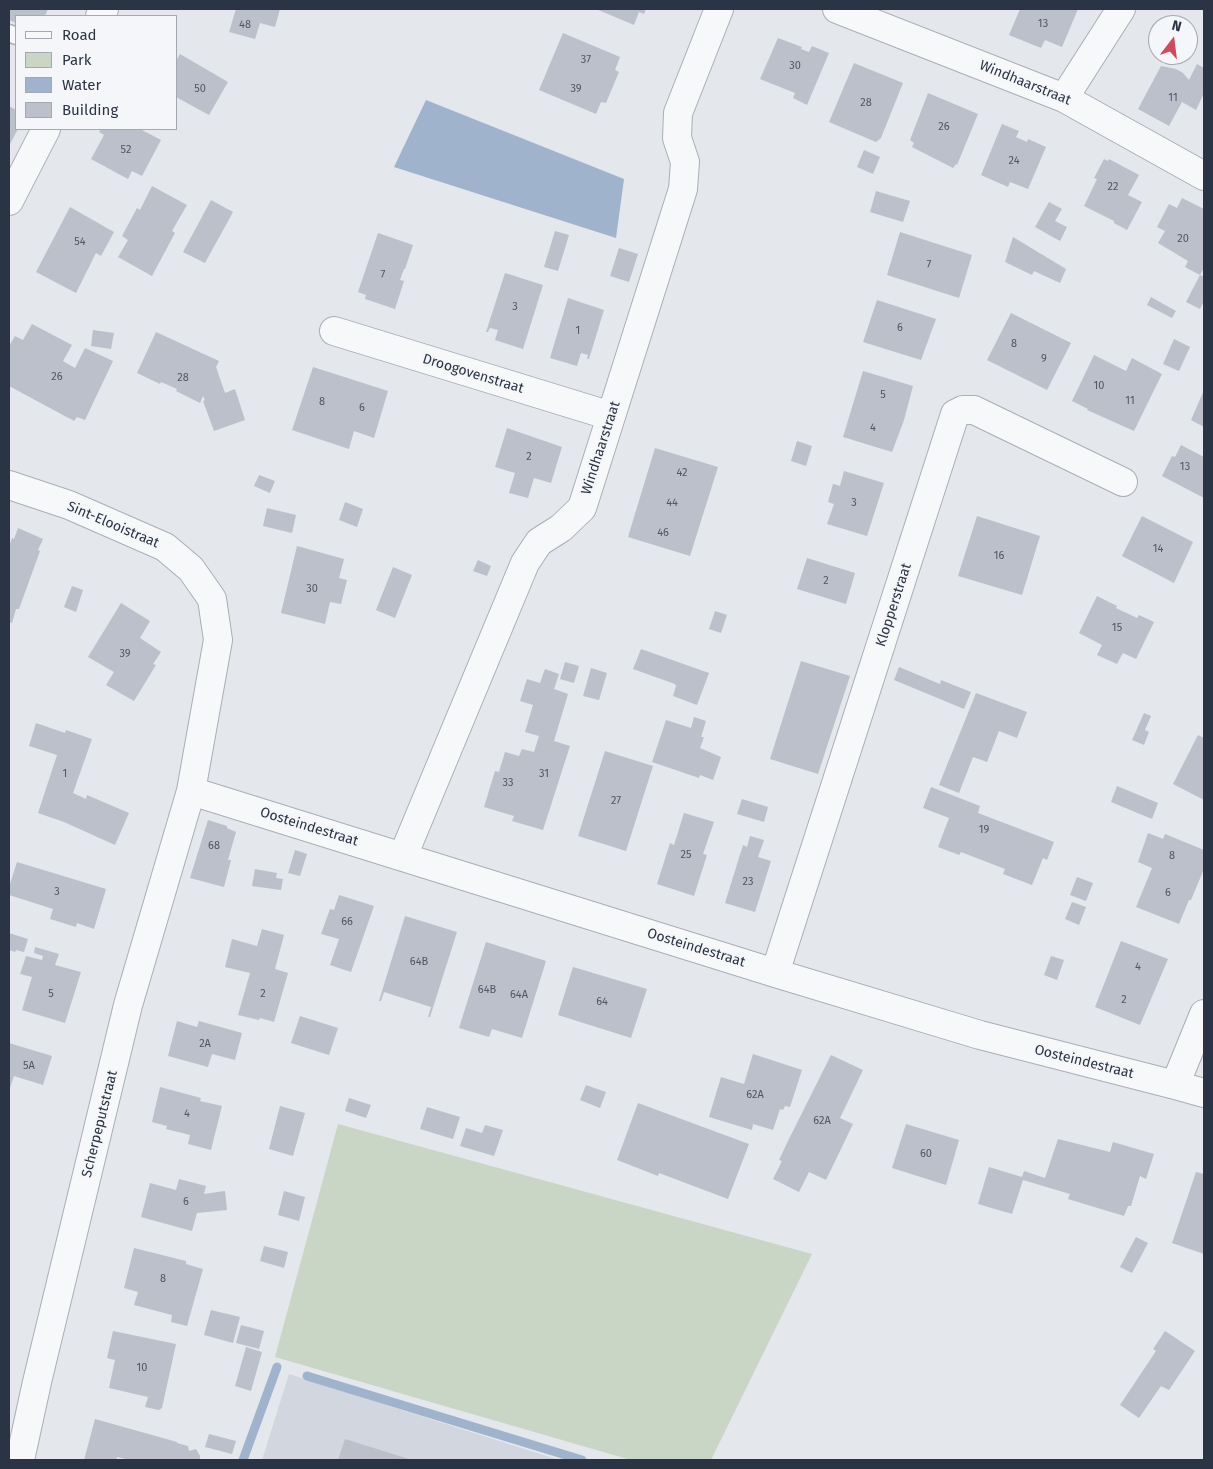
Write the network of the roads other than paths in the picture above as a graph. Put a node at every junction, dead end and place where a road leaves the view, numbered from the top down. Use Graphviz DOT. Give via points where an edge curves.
graph roads {
  1 [pos="720,9"];
  2 [pos="837,9"];
  3 [pos="1121,9"];
  4 [pos="1064,98"];
  5 [pos="45,130"];
  6 [pos="1204,176"];
  7 [pos="9,201"];
  8 [pos="334,331"];
  9 [pos="611,416"];
  10 [pos="1123,482"];
  11 [pos="9,485"];
  12 [pos="191,791"];
  13 [pos="403,856"];
  14 [pos="775,973"];
  15 [pos="1204,1014"];
  16 [pos="1175,1085"];
  17 [pos="1204,1093"];
  18 [pos="20,1460"];
  1 -- 9 [label="street, Windhaarstraat" via="678,113 677,138 685,162 683,189"];
  2 -- 4 [label="street, Windhaarstraat"];
  3 -- 4 [label="street"];
  4 -- 6 [label="street, Windhaarstraat"];
  5 -- 7 [label="street"];
  8 -- 9 [label="street, Droogovenstraat"];
  9 -- 13 [label="street, Windhaarstraat" via="582,508 561,528 539,542 525,563"];
  10 -- 14 [label="street, Klopperstraat" via="974,410 955,414"];
  11 -- 12 [label="street, Sint-Elooistraat" via="69,506 165,547 191,569 212,599 218,640"];
  12 -- 13 [label="street, Oosteindestraat"];
  12 -- 18 [label="street, Scherpeputstraat" via="128,1005"];
  13 -- 14 [label="street, Oosteindestraat"];
  14 -- 16 [label="street, Oosteindestraat" via="980,1035"];
  15 -- 16 [label="street"];
  16 -- 17 [label="street, Oosteindestraat"];
}
